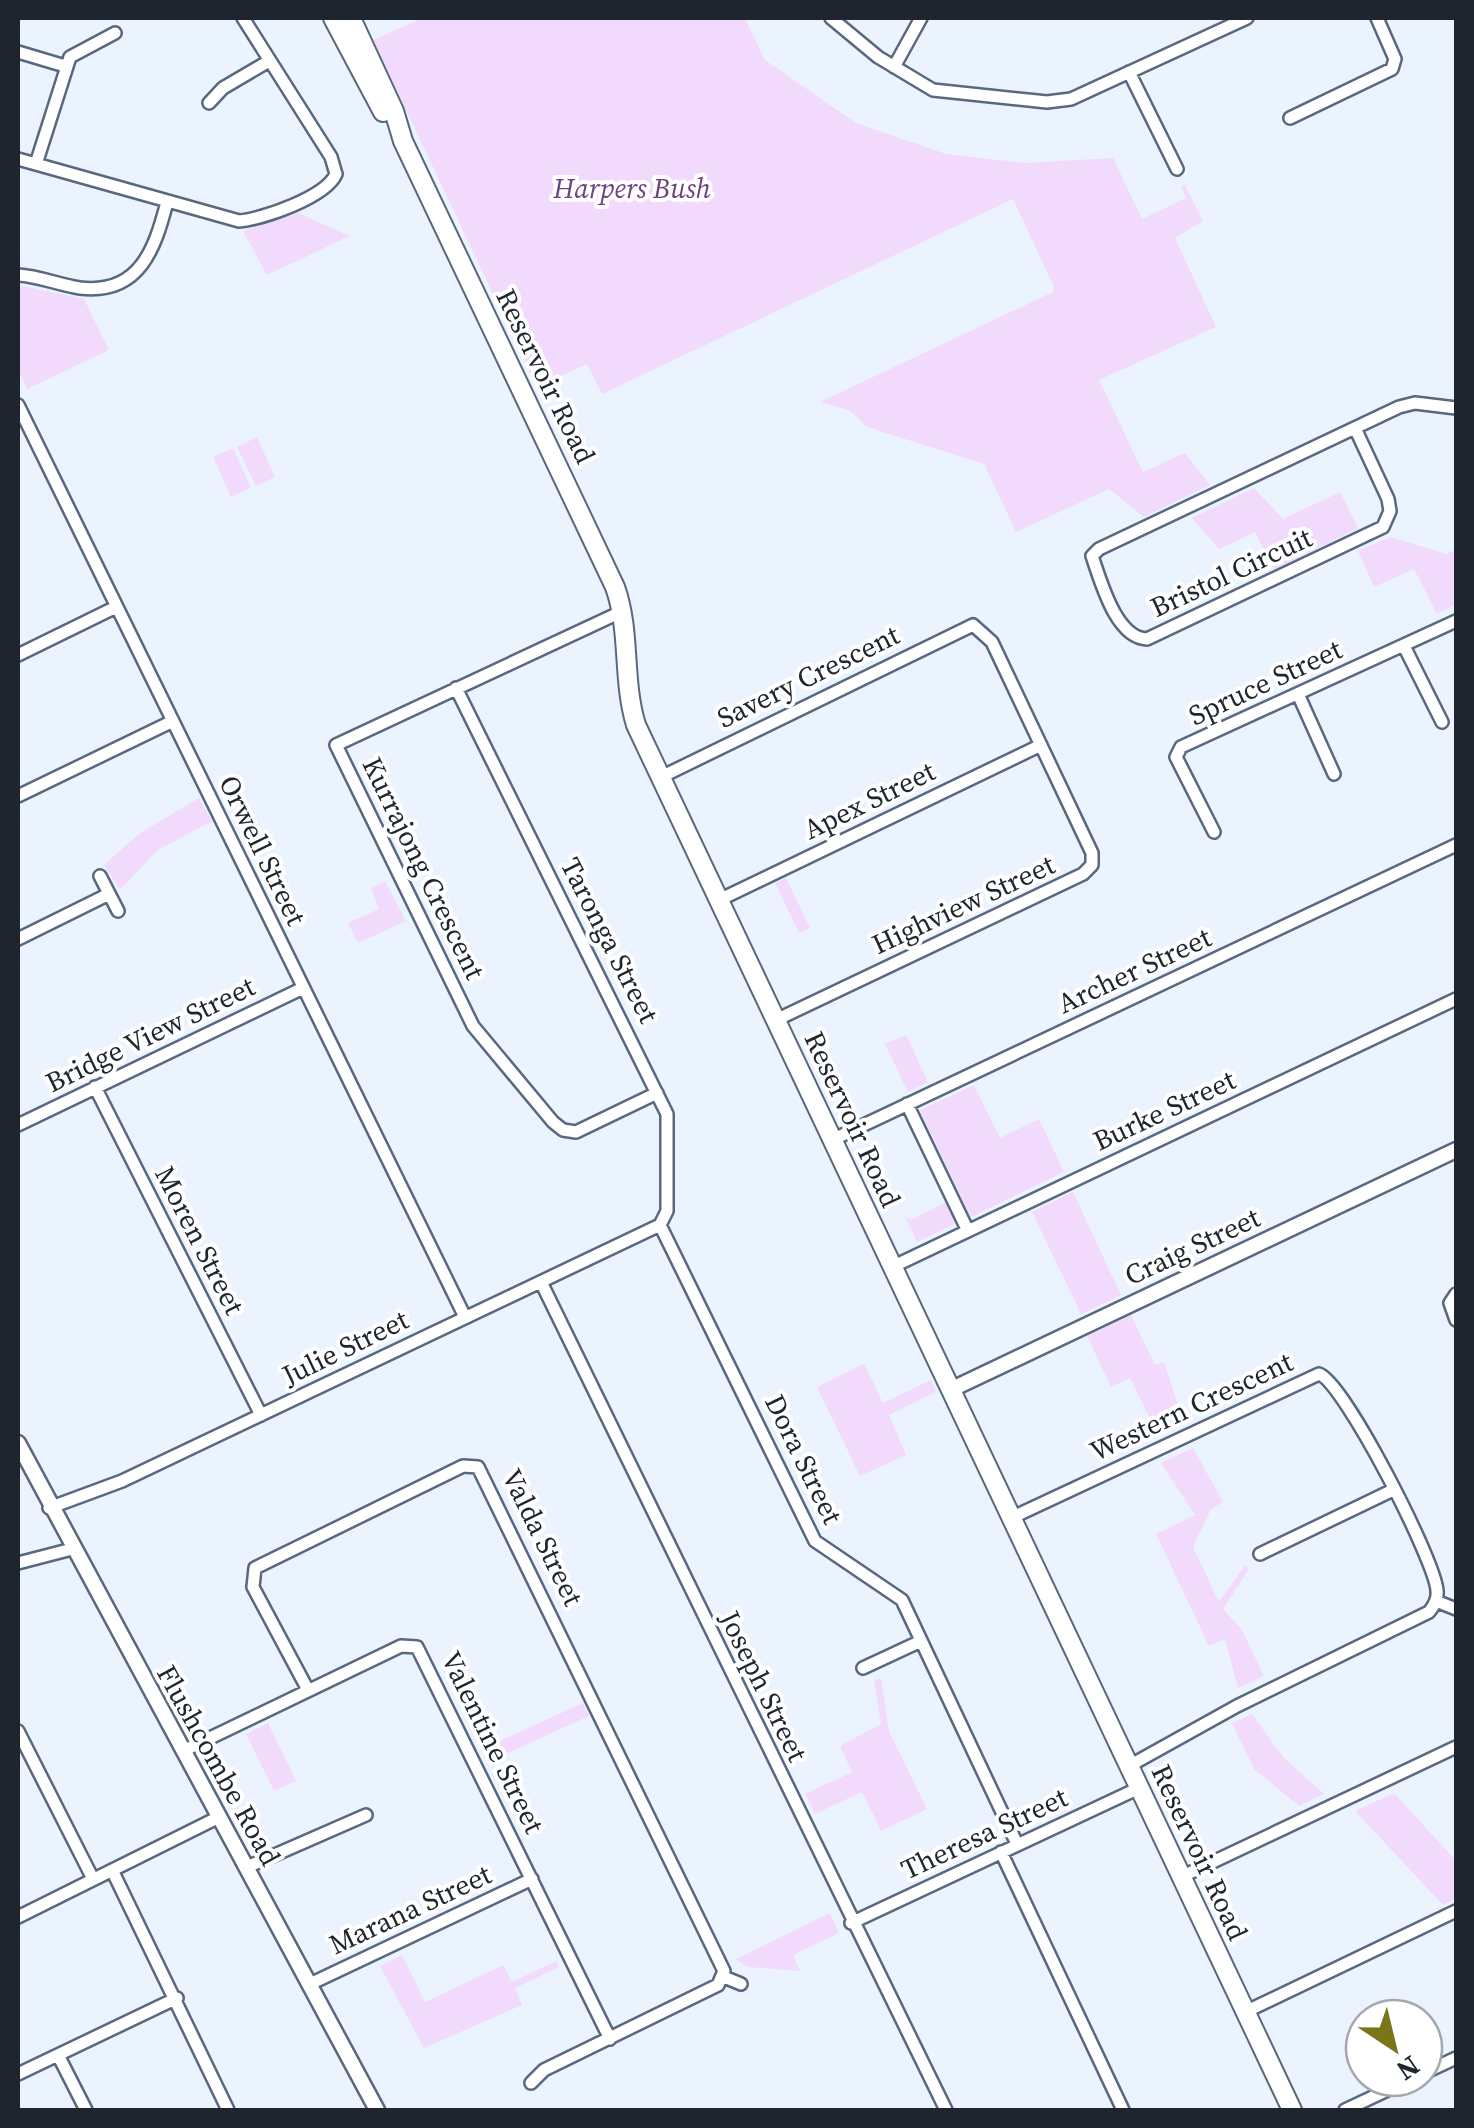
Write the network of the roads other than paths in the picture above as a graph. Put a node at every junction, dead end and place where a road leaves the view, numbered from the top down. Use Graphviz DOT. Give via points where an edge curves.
graph roads {
  1 [pos="243,18"];
  2 [pos="333,18"];
  3 [pos="351,18"];
  4 [pos="831,18"];
  5 [pos="922,18"];
  6 [pos="1247,18"];
  7 [pos="1377,18"];
  8 [pos="115,33"];
  9 [pos="18,52"];
  10 [pos="269,61"];
  11 [pos="65,66"];
  12 [pos="894,67"];
  13 [pos="1128,72"];
  14 [pos="209,103"];
  15 [pos="1290,118"];
  16 [pos="403,142"];
  17 [pos="18,159"];
  18 [pos="36,164"];
  19 [pos="1177,169"];
  20 [pos="167,202"];
  21 [pos="18,275"];
  22 [pos="18,405"];
  23 [pos="1456,408"];
  24 [pos="1355,428"];
  25 [pos="116,607"];
  26 [pos="623,611"];
  27 [pos="1456,622"];
  28 [pos="979,627"];
  29 [pos="1404,646"];
  30 [pos="18,655"];
  31 [pos="456,688"];
  32 [pos="1298,694"];
  33 [pos="173,721"];
  34 [pos="1442,722"];
  35 [pos="1041,745"];
  36 [pos="1334,774"];
  37 [pos="661,776"];
  38 [pos="18,796"];
  39 [pos="1214,832"];
  40 [pos="1456,845"];
  41 [pos="100,876"];
  42 [pos="109,894"];
  43 [pos="718,900"];
  44 [pos="118,911"];
  45 [pos="18,939"];
  46 [pos="303,988"];
  47 [pos="1456,999"];
  48 [pos="776,1020"];
  49 [pos="95,1087"];
  50 [pos="657,1093"];
  51 [pos="907,1104"];
  52 [pos="18,1125"];
  53 [pos="832,1140"];
  54 [pos="1456,1150"];
  55 [pos="660,1225"];
  56 [pos="968,1230"];
  57 [pos="892,1266"];
  58 [pos="540,1282"];
  59 [pos="1454,1297"];
  60 [pos="465,1317"];
  61 [pos="1456,1320"];
  62 [pos="950,1390"];
  63 [pos="261,1415"];
  64 [pos="18,1443"];
  65 [pos="1393,1490"];
  66 [pos="49,1508"];
  67 [pos="1011,1518"];
  68 [pos="61,1530"];
  69 [pos="72,1550"];
  70 [pos="48,1553"];
  71 [pos="1260,1554"];
  72 [pos="18,1564"];
  73 [pos="1436,1602"];
  74 [pos="1456,1609"];
  75 [pos="921,1641"];
  76 [pos="863,1668"];
  77 [pos="308,1690"];
  78 [pos="18,1732"];
  79 [pos="1456,1748"];
  80 [pos="183,1751"];
  81 [pos="1129,1766"];
  82 [pos="1138,1788"];
  83 [pos="366,1814"];
  84 [pos="218,1817"];
  85 [pos="1018,1844"];
  86 [pos="1001,1852"];
  87 [pos="247,1867"];
  88 [pos="112,1870"];
  89 [pos="1181,1877"];
  90 [pos="93,1879"];
  91 [pos="532,1879"];
  92 [pos="1456,1911"];
  93 [pos="18,1917"];
  94 [pos="852,1923"];
  95 [pos="724,1977"];
  96 [pos="310,1984"];
  97 [pos="741,1984"];
  98 [pos="176,1998"];
  99 [pos="1245,2012"];
  100 [pos="610,2038"];
  101 [pos="58,2055"];
  102 [pos="18,2074"];
  103 [pos="531,2084"];
  104 [pos="1370,2098"];
  105 [pos="86,2110"];
  106 [pos="228,2110"];
  107 [pos="377,2110"];
  108 [pos="946,2110"];
  109 [pos="1124,2110"];
  110 [pos="1292,2110"];
  111 [pos="1345,2110"];
  1 -- 10 [label="street"];
  2 -- 16 [label="main road, Reservoir Road"];
  3 -- 16 [label="main road, Reservoir Road"];
  4 -- 12 [label="street"];
  5 -- 12 [label="street"];
  6 -- 13 [label="street"];
  7 -- 15 [label="street" via="1395,58 1392,69"];
  8 -- 11 [label="street" via="77,51"];
  9 -- 11 [label="street"];
  10 -- 14 [label="street"];
  10 -- 20 [label="street" via="331,157 332,183 252,220"];
  11 -- 18 [label="street"];
  12 -- 13 [label="street" via="933,90 1047,102 1071,99"];
  13 -- 19 [label="street"];
  16 -- 26 [label="main road, Reservoir Road"];
  17 -- 18 [label="street"];
  18 -- 20 [label="street"];
  20 -- 21 [label="street" via="152,256 116,281 82,288"];
  22 -- 25 [label="street, Orwell Street"];
  23 -- 24 [label="street, Bristol Circuit" via="1411,403"];
  24 -- 24 [label="street, Bristol Circuit" via="1099,549 1092,556 1125,630 1148,639 1382,527 1388,499"];
  25 -- 30 [label="street"];
  25 -- 33 [label="street, Orwell Street"];
  26 -- 31 [label="street, Kurrajong Crescent"];
  26 -- 37 [label="main road, Reservoir Road" via="632,712"];
  27 -- 29 [label="street, Spruce Street"];
  28 -- 35 [label="street, Highview Street"];
  28 -- 37 [label="street, Savery Crescent" via="963,628"];
  29 -- 32 [label="street, Spruce Street"];
  29 -- 34 [label="street"];
  31 -- 50 [label="street, Taronga Street"];
  31 -- 50 [label="street, Kurrajong Crescent" via="336,745 472,1026 567,1132"];
  32 -- 36 [label="street"];
  32 -- 39 [label="street, Spruce Street" via="1182,748 1176,757"];
  33 -- 38 [label="street"];
  33 -- 46 [label="street, Orwell Street"];
  35 -- 43 [label="street, Apex Street"];
  35 -- 48 [label="street, Highview Street" via="1092,865"];
  37 -- 43 [label="main road, Reservoir Road"];
  40 -- 51 [label="street, Archer Street"];
  41 -- 42 [label="street"];
  42 -- 44 [label="street"];
  42 -- 45 [label="street"];
  43 -- 48 [label="main road, Reservoir Road"];
  46 -- 49 [label="street, Bridge View Street"];
  46 -- 60 [label="street, Orwell Street"];
  47 -- 56 [label="street, Burke Street"];
  48 -- 53 [label="main road, Reservoir Road"];
  49 -- 52 [label="street, Bridge View Street"];
  49 -- 63 [label="street, Moren Street"];
  50 -- 55 [label="street, Taronga Street" via="669,1123 668,1212"];
  51 -- 53 [label="street, Archer Street"];
  51 -- 56 [label="street"];
  53 -- 57 [label="main road, Reservoir Road"];
  54 -- 62 [label="street, Craig Street"];
  55 -- 58 [label="street, Julie Street"];
  55 -- 75 [label="street, Dora Street" via="816,1543 900,1598"];
  56 -- 57 [label="street, Burke Street"];
  57 -- 62 [label="main road, Reservoir Road"];
  58 -- 60 [label="street, Julie Street"];
  58 -- 94 [label="street, Joseph Street"];
  59 -- 61 [label="street"];
  60 -- 63 [label="street, Julie Street"];
  62 -- 67 [label="main road, Reservoir Road"];
  63 -- 66 [label="street, Julie Street"];
  64 -- 66 [label="street, Flushcombe Road"];
  65 -- 67 [label="street, Western Crescent" via="1366,1433 1332,1382 1319,1374"];
  65 -- 71 [label="street"];
  65 -- 73 [label="street, Western Crescent" via="1434,1579"];
  66 -- 68 [label="street, Flushcombe Road"];
  67 -- 81 [label="main road, Reservoir Road"];
  68 -- 69 [label="street, Flushcombe Road"];
  68 -- 70 [label="street"];
  69 -- 70 [label="street"];
  69 -- 80 [label="street, Flushcombe Road"];
  70 -- 72 [label="street"];
  73 -- 74 [label="street"];
  73 -- 81 [label="street" via="1421,1618 1236,1706"];
  75 -- 76 [label="street"];
  75 -- 85 [label="street, Dora Street"];
  77 -- 80 [label="street, Valentine Street"];
  77 -- 91 [label="street, Valentine Street" via="401,1646 419,1649"];
  77 -- 95 [label="street, Valda Street" via="253,1586 255,1568 463,1466 478,1467"];
  78 -- 90 [label="street"];
  79 -- 89 [label="street"];
  80 -- 84 [label="street, Flushcombe Road"];
  81 -- 82 [label="main road, Reservoir Road"];
  82 -- 85 [label="street, Theresa Street"];
  82 -- 89 [label="main road, Reservoir Road"];
  83 -- 87 [label="street"];
  84 -- 87 [label="street, Flushcombe Road"];
  84 -- 88 [label="street"];
  85 -- 86 [label="street, Theresa Street"];
  86 -- 94 [label="street, Theresa Street"];
  86 -- 109 [label="street"];
  87 -- 96 [label="street, Flushcombe Road"];
  88 -- 90 [label="street"];
  88 -- 98 [label="street"];
  89 -- 99 [label="main road, Reservoir Road"];
  90 -- 93 [label="street"];
  91 -- 96 [label="street, Marana Street"];
  91 -- 100 [label="street, Valentine Street"];
  92 -- 99 [label="street"];
  94 -- 108 [label="street, Joseph Street"];
  95 -- 97 [label="street"];
  95 -- 100 [label="street"];
  96 -- 107 [label="street, Flushcombe Road"];
  98 -- 101 [label="street"];
  98 -- 106 [label="street"];
  99 -- 110 [label="main road, Reservoir Road"];
  100 -- 103 [label="street" via="544,2070"];
  101 -- 102 [label="street"];
  101 -- 105 [label="street"];
  104 -- 111 [label="street"];
}
